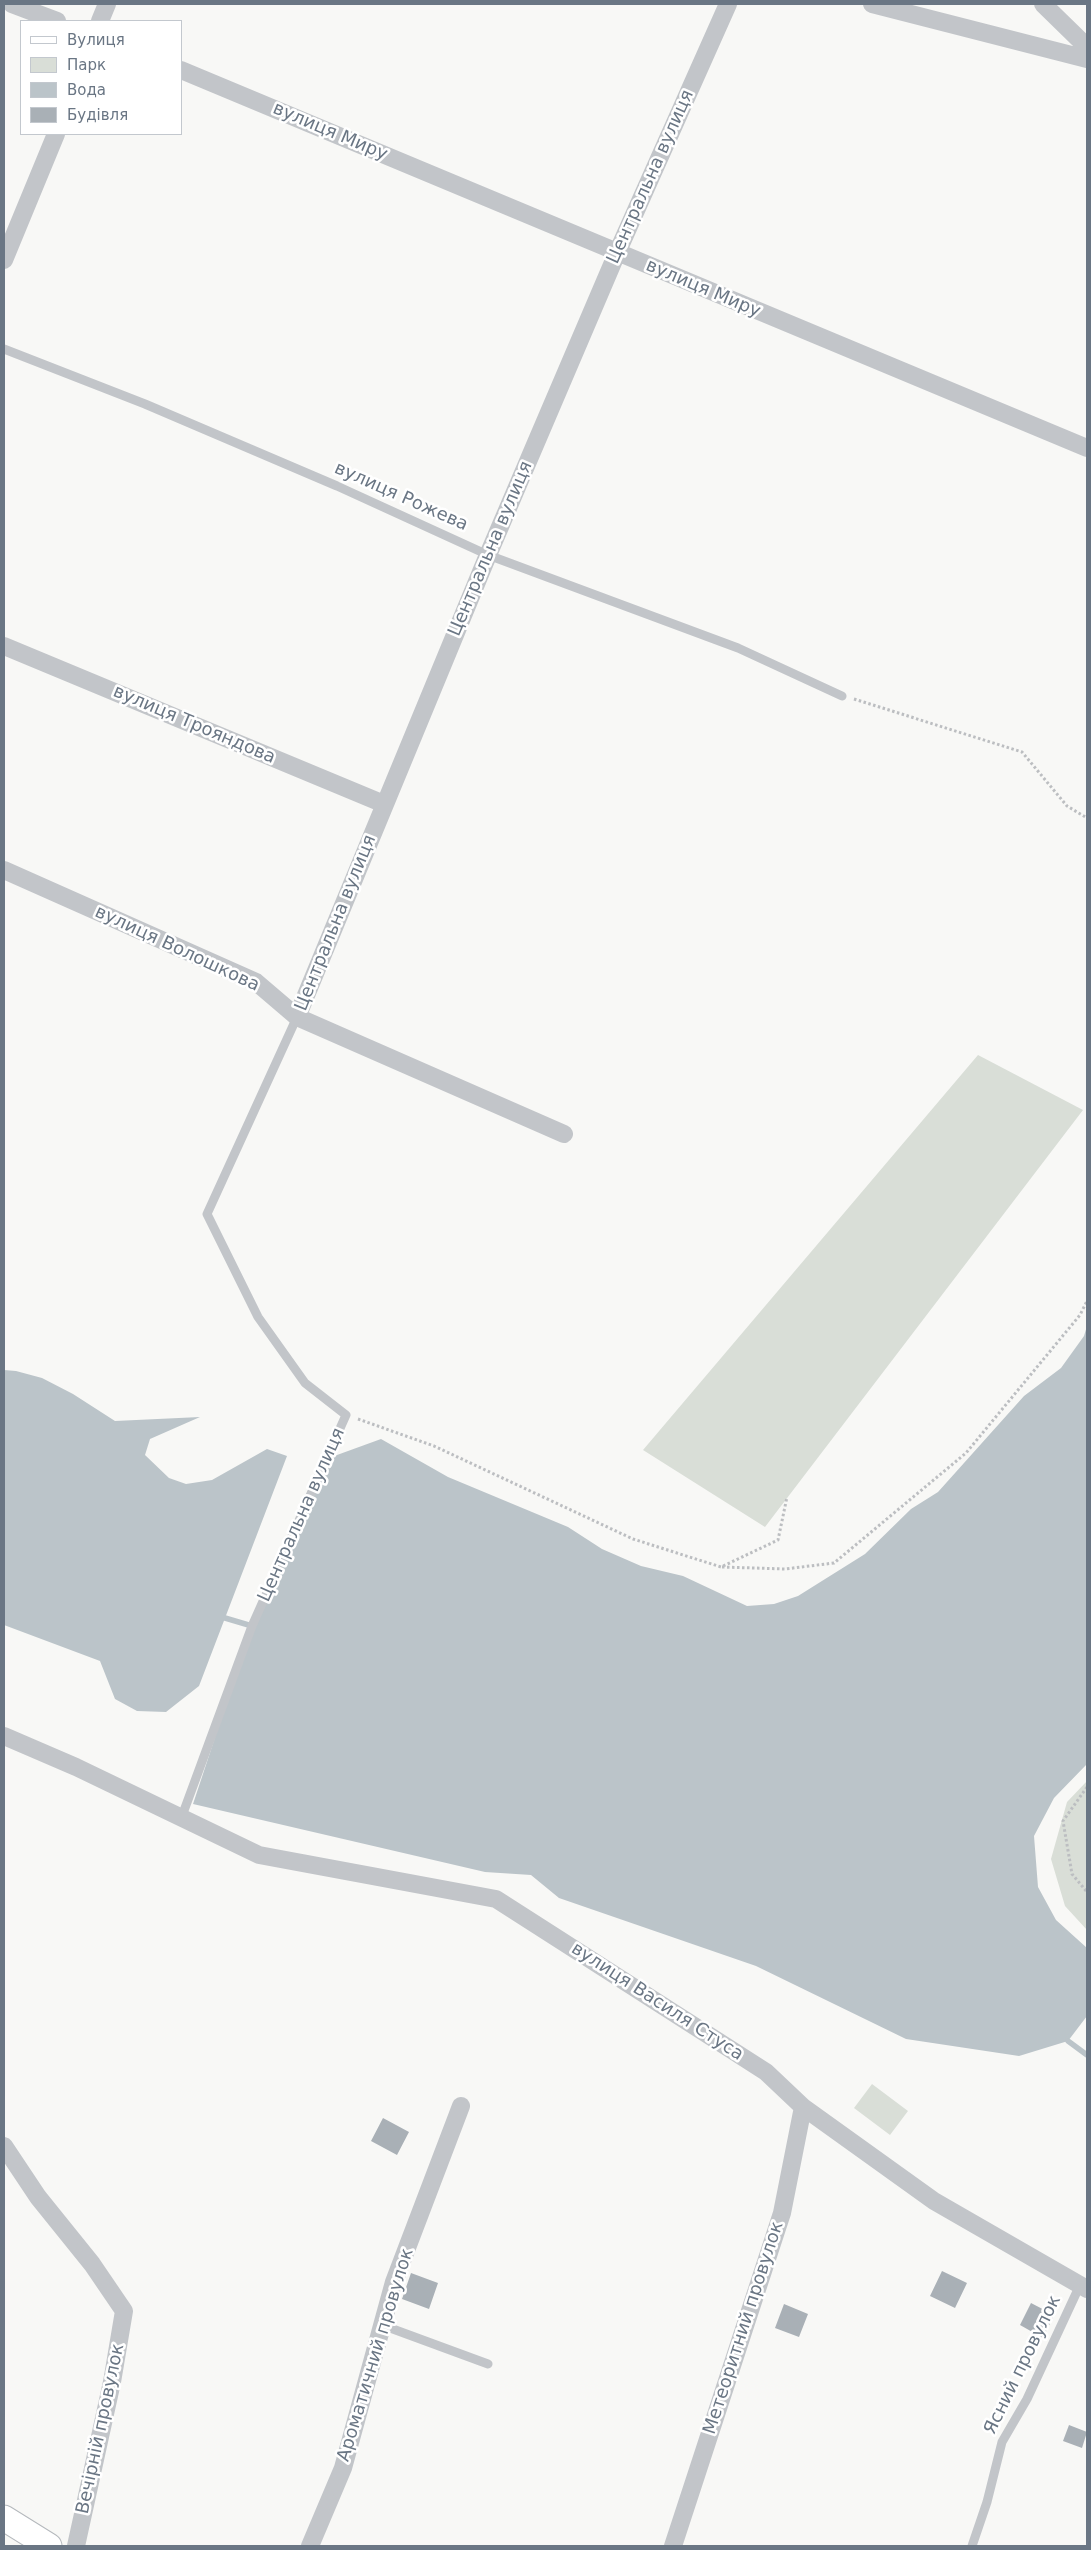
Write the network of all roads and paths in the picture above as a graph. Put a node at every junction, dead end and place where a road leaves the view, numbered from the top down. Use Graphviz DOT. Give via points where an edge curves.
graph roads {
  1 [pos="12,4"];
  2 [pos="107,4"];
  3 [pos="728,4"];
  4 [pos="872,4"];
  5 [pos="1043,4"];
  6 [pos="54,20"];
  7 [pos="100,20"];
  8 [pos="1087,47"];
  9 [pos="1087,59"];
  10 [pos="182,70"];
  11 [pos="56,135"];
  12 [pos="617,253"];
  13 [pos="4,260"];
  14 [pos="4,349"];
  15 [pos="1087,448"];
  16 [pos="488,555"];
  17 [pos="4,646"];
  18 [pos="842,696"];
  19 [pos="384,804"];
  20 [pos="1087,818"];
  21 [pos="4,870"];
  22 [pos="298,1017"];
  23 [pos="564,1134"];
  24 [pos="1087,1301"];
  25 [pos="346,1415"];
  26 [pos="787,1497"];
  27 [pos="722,1567"];
  28 [pos="4,1736"];
  29 [pos="1087,1787"];
  30 [pos="182,1816"];
  31 [pos="1087,1892"];
  32 [pos="461,2106"];
  33 [pos="803,2107"];
  34 [pos="4,2146"];
  35 [pos="1084,2287"];
  36 [pos="382,2325"];
  37 [pos="488,2364"];
  38 [pos="4,2518"];
  39 [pos="49,2546"];
  40 [pos="76,2546"];
  41 [pos="310,2546"];
  42 [pos="673,2546"];
  43 [pos="972,2546"];
  1 -- 6 [label="street"];
  2 -- 7 [label="street"];
  3 -- 12 [label="street, Центральна вулиця"];
  4 -- 9 [label="street"];
  5 -- 8 [label="street"];
  10 -- 12 [label="street, вулиця Миру"];
  11 -- 13 [label="street"];
  12 -- 15 [label="street, вулиця Миру"];
  12 -- 16 [label="street, Центральна вулиця"];
  14 -- 16 [label="lane, вулиця Рожева" via="145,404"];
  16 -- 18 [label="lane, вулиця Рожева" via="738,648"];
  16 -- 19 [label="street, Центральна вулиця"];
  17 -- 19 [label="street, вулиця Трояндова"];
  18 -- 20 [label="path" via="1022,752 1067,806"];
  19 -- 22 [label="street, Центральна вулиця"];
  21 -- 22 [label="street, вулиця Волошкова" via="256,982"];
  22 -- 23 [label="street, вулиця Волошкова"];
  22 -- 25 [label="lane, Центральна вулиця" via="208,1214 258,1317 305,1383"];
  24 -- 27 [label="path" via="1080,1315 966,1453 834,1564 785,1569"];
  25 -- 27 [label="path" via="434,1446 633,1539"];
  25 -- 30 [label="lane, Центральна вулиця" via="252,1626"];
  26 -- 27 [label="path" via="778,1540"];
  28 -- 30 [label="street, вулиця Василя Стуса"];
  29 -- 31 [label="path" via="1063,1821 1072,1874"];
  30 -- 33 [label="street, вулиця Василя Стуса" via="259,1855 496,1899 766,2072"];
  32 -- 36 [label="street, Ароматичний провулок" via="394,2282"];
  33 -- 35 [label="street, вулиця Василя Стуса" via="934,2201"];
  33 -- 42 [label="street, Метеоритний провулок" via="782,2213"];
  34 -- 40 [label="street, Вечірній провулок" via="124,2311"];
  35 -- 43 [label="lane, Ясний провулок" via="1002,2442"];
  36 -- 37 [label="lane"];
  36 -- 41 [label="street, Ароматичний провулок" via="343,2468"];
  38 -- 39 [label="street"];
}
